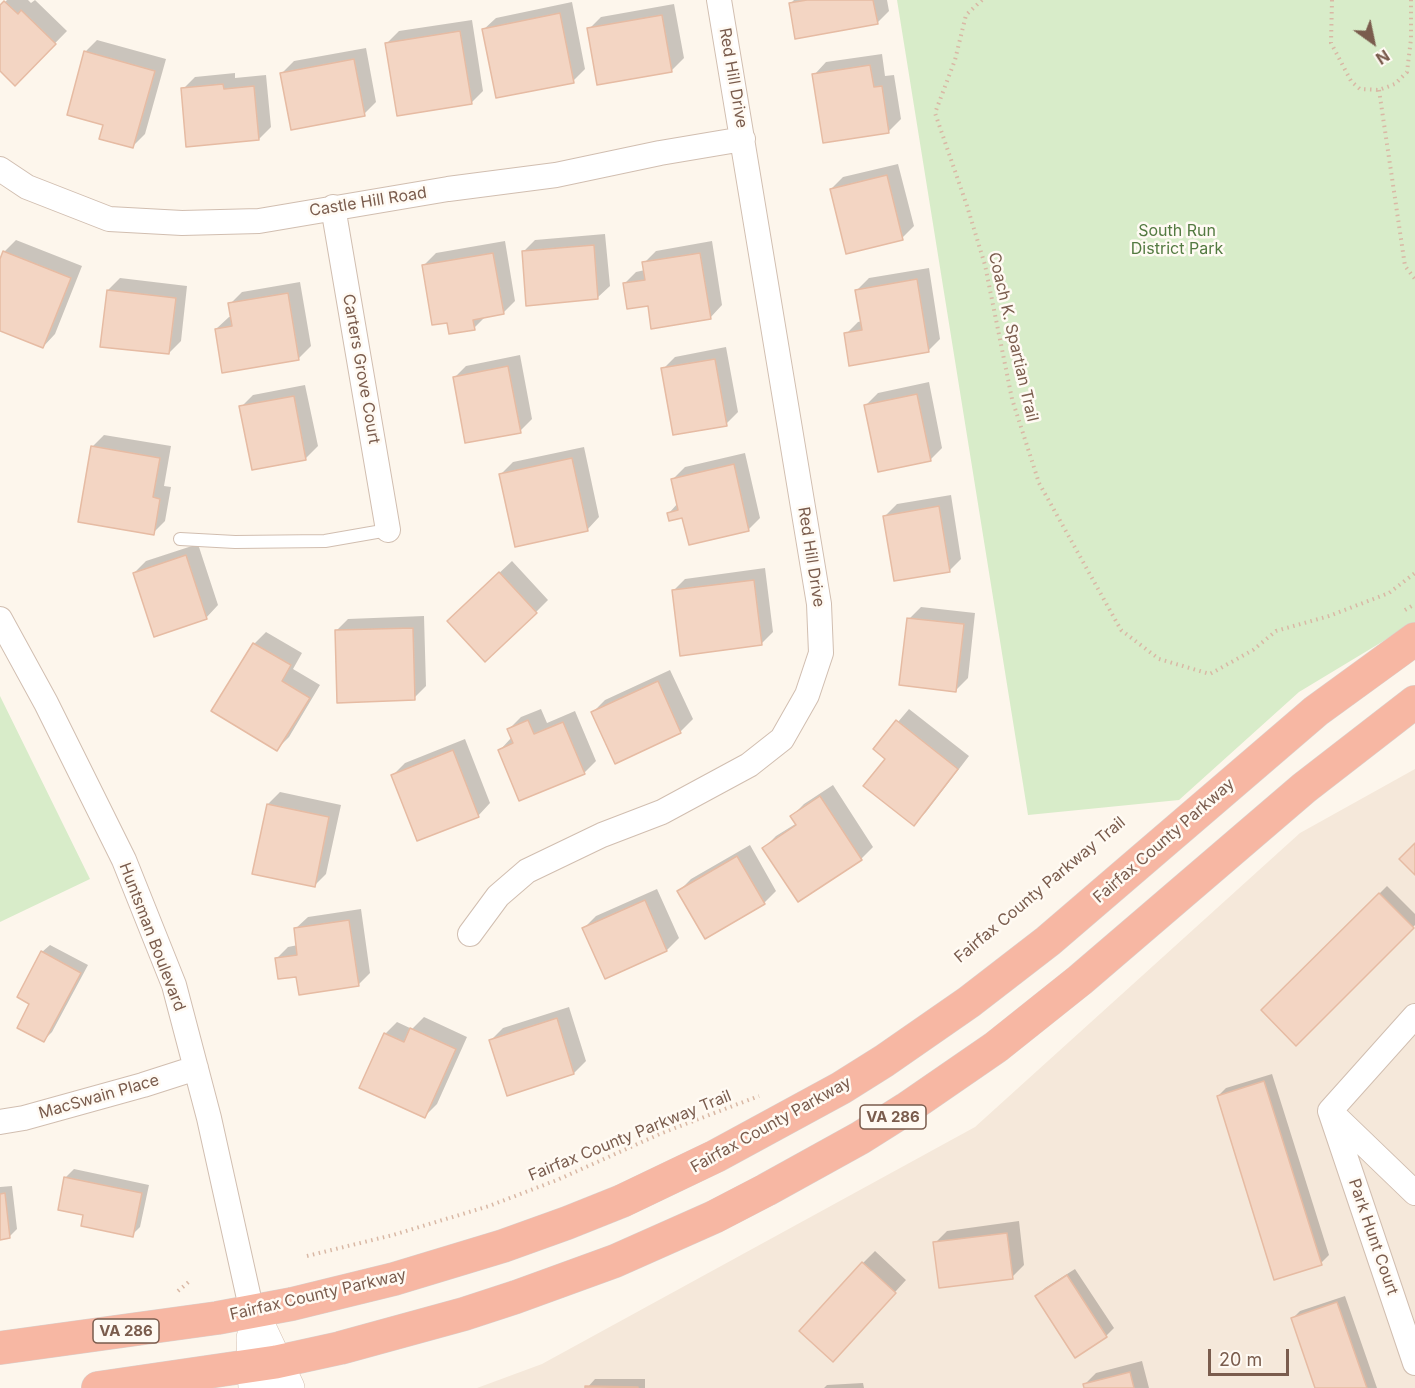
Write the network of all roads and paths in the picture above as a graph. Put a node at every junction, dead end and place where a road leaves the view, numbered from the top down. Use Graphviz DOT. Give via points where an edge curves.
graph roads {
  1 [pos="719,0"];
  2 [pos="982,0"];
  3 [pos="1332,0"];
  4 [pos="1411,0"];
  5 [pos="1379,90"];
  6 [pos="743,139"];
  7 [pos="0,169"];
  8 [pos="333,207"];
  9 [pos="1415,279"];
  10 [pos="388,530"];
  11 [pos="180,539"];
  12 [pos="1415,573"];
  13 [pos="1415,604"];
  14 [pos="0,619"];
  15 [pos="1405,627"];
  16 [pos="1415,702"];
  17 [pos="470,934"];
  18 [pos="1415,1016"];
  19 [pos="196,1068"];
  20 [pos="761,1095"];
  21 [pos="1330,1111"];
  22 [pos="0,1122"];
  23 [pos="1415,1193"];
  24 [pos="307,1256"];
  25 [pos="252,1312"];
  26 [pos="0,1348"];
  27 [pos="1415,1363"];
  28 [pos="268,1376"];
  29 [pos="98,1388"];
  1 -- 6 [label="street, Red Hill Drive"];
  2 -- 12 [label="path, Coach K. Spartian Trail" via="966,15 955,60 935,112 985,265 1012,399 1039,483 1121,630 1159,660 1210,674 1253,650 1276,631 1389,593"];
  3 -- 5 [label="path" via="1331,43 1350,81 1360,89"];
  4 -- 5 [label="path" via="1407,72 1395,84"];
  5 -- 9 [label="path" via="1405,266"];
  6 -- 8 [label="street, Castle Hill Road" via="556,175"];
  6 -- 17 [label="street, Red Hill Drive" via="819,604 821,652 807,695 782,739 749,765 662,812 527,871 498,896"];
  7 -- 8 [label="street, Castle Hill Road" via="27,187 109,219 182,223 259,221"];
  8 -- 10 [label="street, Carters Grove Court"];
  10 -- 11 [label="lane" via="325,541"];
  13 -- 15 [label="path"];
  14 -- 19 [label="street, Huntsman Boulevard" via="124,860 174,985"];
  15 -- 25 [label="highway, Fairfax County Parkway / VA 286" via="1357,680 1009,972 884,1061 799,1113 674,1177 567,1223 433,1268"];
  16 -- 28 [label="highway, VA 286" via="1304,788 1039,1014 860,1138 714,1217 615,1261 464,1314 340,1348"];
  18 -- 21 [label="street"];
  19 -- 22 [label="street, MacSwain Place"];
  19 -- 25 [label="street, Huntsman Boulevard"];
  20 -- 24 [label="path, Fairfax County Parkway Trail" via="489,1206"];
  21 -- 23 [label="street, Park Hunt Court"];
  21 -- 27 [label="street, Park Hunt Court"];
  25 -- 26 [label="highway, Fairfax County Parkway / VA 286"];
  25 -- 28 [label="street, Huntsman Boulevard"];
  28 -- 29 [label="highway, VA 286"];
}
